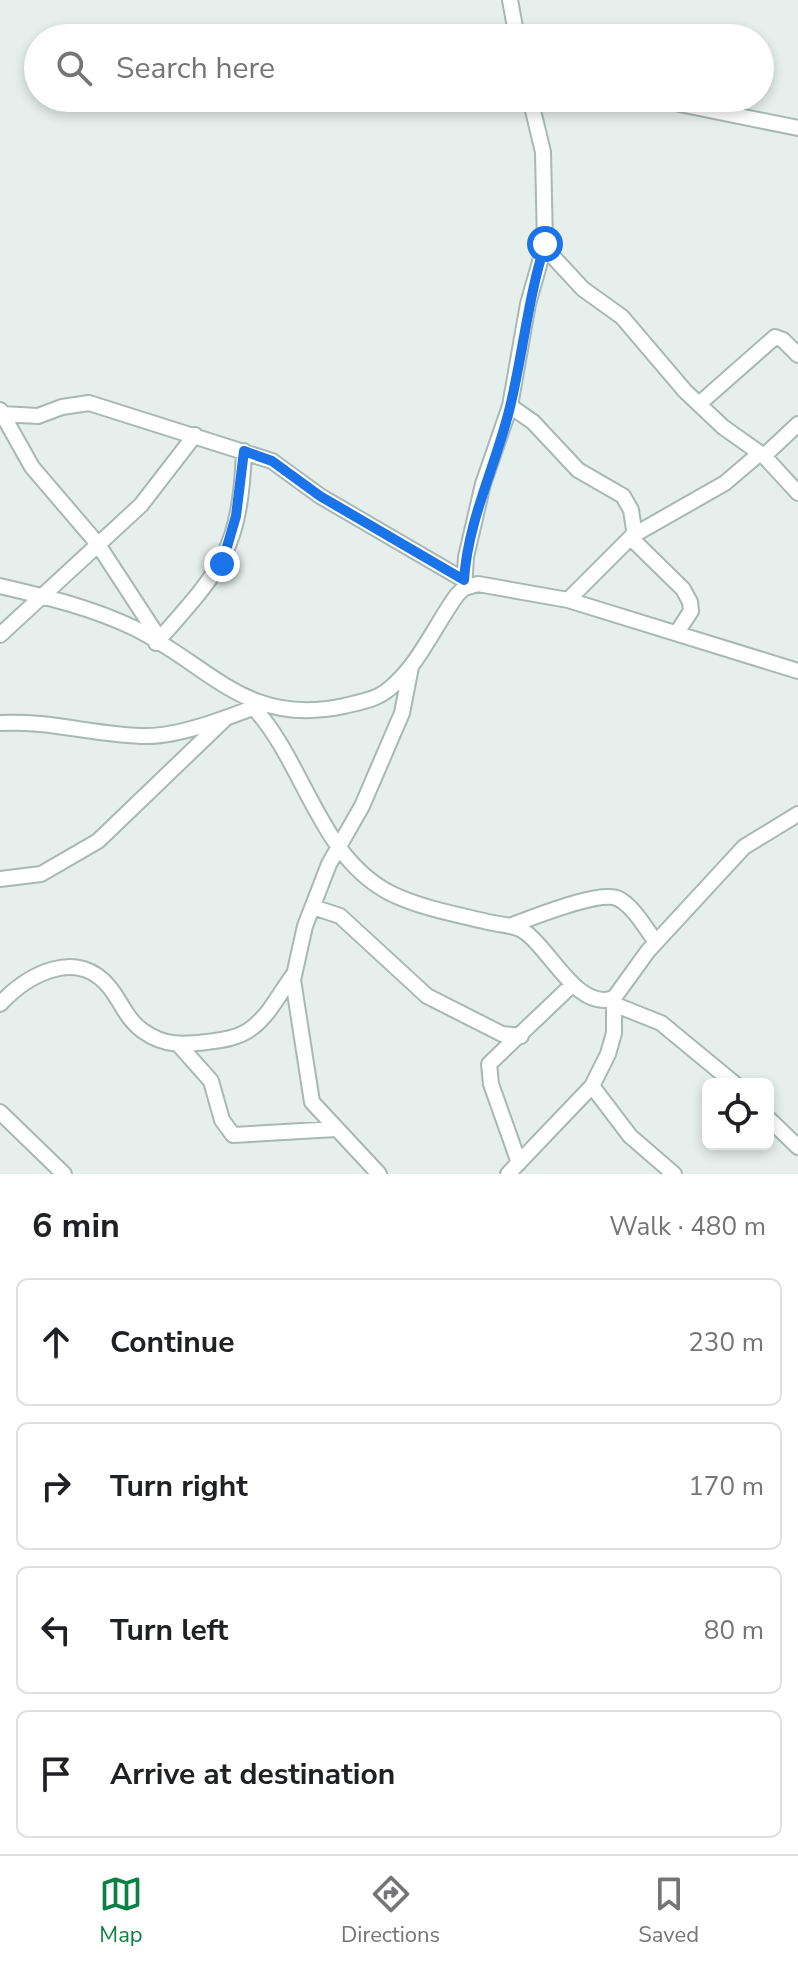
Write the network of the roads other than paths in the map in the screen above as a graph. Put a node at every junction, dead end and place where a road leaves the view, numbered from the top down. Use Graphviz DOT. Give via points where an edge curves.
graph roads {
  1 [pos="516,3"];
  2 [pos="517,24"];
  3 [pos="533,112"];
  4 [pos="719,112"];
  5 [pos="798,128"];
  6 [pos="544,247"];
  7 [pos="798,355"];
  8 [pos="699,404"];
  9 [pos="510,406"];
  10 [pos="1,412"];
  11 [pos="798,424"];
  12 [pos="195,435"];
  13 [pos="244,451"];
  14 [pos="762,455"];
  15 [pos="798,493"];
  16 [pos="632,536"];
  17 [pos="97,543"];
  18 [pos="464,584"];
  19 [pos="0,586"];
  20 [pos="45,594"];
  21 [pos="568,600"];
  22 [pos="678,631"];
  23 [pos="0,635"];
  24 [pos="158,640"];
  25 [pos="411,666"];
  26 [pos="798,671"];
  27 [pos="257,706"];
  28 [pos="226,718"];
  29 [pos="0,723"];
  30 [pos="798,814"];
  31 [pos="338,847"];
  32 [pos="0,879"];
  33 [pos="313,907"];
  34 [pos="508,926"];
  35 [pos="656,942"];
  36 [pos="294,973"];
  37 [pos="572,985"];
  38 [pos="615,1001"];
  39 [pos="0,1004"];
  40 [pos="521,1036"];
  41 [pos="179,1045"];
  42 [pos="728,1078"];
  43 [pos="592,1086"];
  44 [pos="0,1112"];
  45 [pos="774,1124"];
  46 [pos="336,1129"];
  47 [pos="798,1147"];
  48 [pos="514,1169"];
  49 [pos="64,1174"];
  50 [pos="379,1174"];
  51 [pos="674,1174"];
  1 -- 2 [label="street"];
  3 -- 6 [label="street" via="543,152"];
  4 -- 5 [label="street"];
  6 -- 8 [label="street" via="583,289 622,317"];
  6 -- 9 [label="street"];
  7 -- 8 [label="street" via="775,337"];
  8 -- 14 [label="street"];
  9 -- 16 [label="street" via="533,422 578,470 623,496 631,510"];
  9 -- 18 [label="street" via="483,484"];
  10 -- 12 [label="street" via="38,416 89,403"];
  10 -- 17 [label="street" via="32,467"];
  11 -- 14 [label="street"];
  12 -- 13 [label="street"];
  12 -- 17 [label="street" via="150,495"];
  13 -- 18 [label="street" via="272,461"];
  13 -- 24 [label="street" via="226,556 201,594"];
  14 -- 15 [label="street"];
  14 -- 16 [label="street" via="715,490"];
  16 -- 21 [label="street"];
  16 -- 22 [label="street" via="690,602 691,611"];
  17 -- 20 [label="street"];
  17 -- 24 [label="street"];
  18 -- 21 [label="street" via="510,587"];
  18 -- 25 [label="street"];
  19 -- 20 [label="street"];
  20 -- 23 [label="street"];
  20 -- 24 [label="street"];
  21 -- 22 [label="street"];
  22 -- 26 [label="street"];
  24 -- 27 [label="street"];
  25 -- 27 [label="street" via="389,690 371,700 323,711"];
  25 -- 31 [label="street" via="402,713"];
  27 -- 28 [label="street"];
  27 -- 31 [label="street"];
  28 -- 29 [label="street" via="146,736"];
  28 -- 32 [label="street" via="98,841 41,874"];
  30 -- 35 [label="street" via="744,847"];
  31 -- 33 [label="street"];
  31 -- 34 [label="street" via="390,893"];
  33 -- 36 [label="street"];
  33 -- 40 [label="street" via="340,916 427,996 502,1034"];
  34 -- 35 [label="street" via="611,897 630,909"];
  34 -- 37 [label="street" via="539,944"];
  35 -- 38 [label="street"];
  36 -- 41 [label="street" via="252,1028 229,1039"];
  36 -- 46 [label="street" via="309,1092 317,1111"];
  37 -- 38 [label="street"];
  37 -- 40 [label="street"];
  38 -- 42 [label="street" via="661,1023"];
  38 -- 43 [label="street" via="608,1054"];
  39 -- 41 [label="street" via="45,971 77,967 109,986 130,1021 145,1033"];
  40 -- 48 [label="street" via="489,1064 488,1073"];
  41 -- 46 [label="street" via="211,1081 222,1120 233,1135"];
  43 -- 48 [label="street"];
  43 -- 51 [label="street" via="630,1136"];
  44 -- 49 [label="street"];
  45 -- 47 [label="street"];
  46 -- 50 [label="street"];
}
